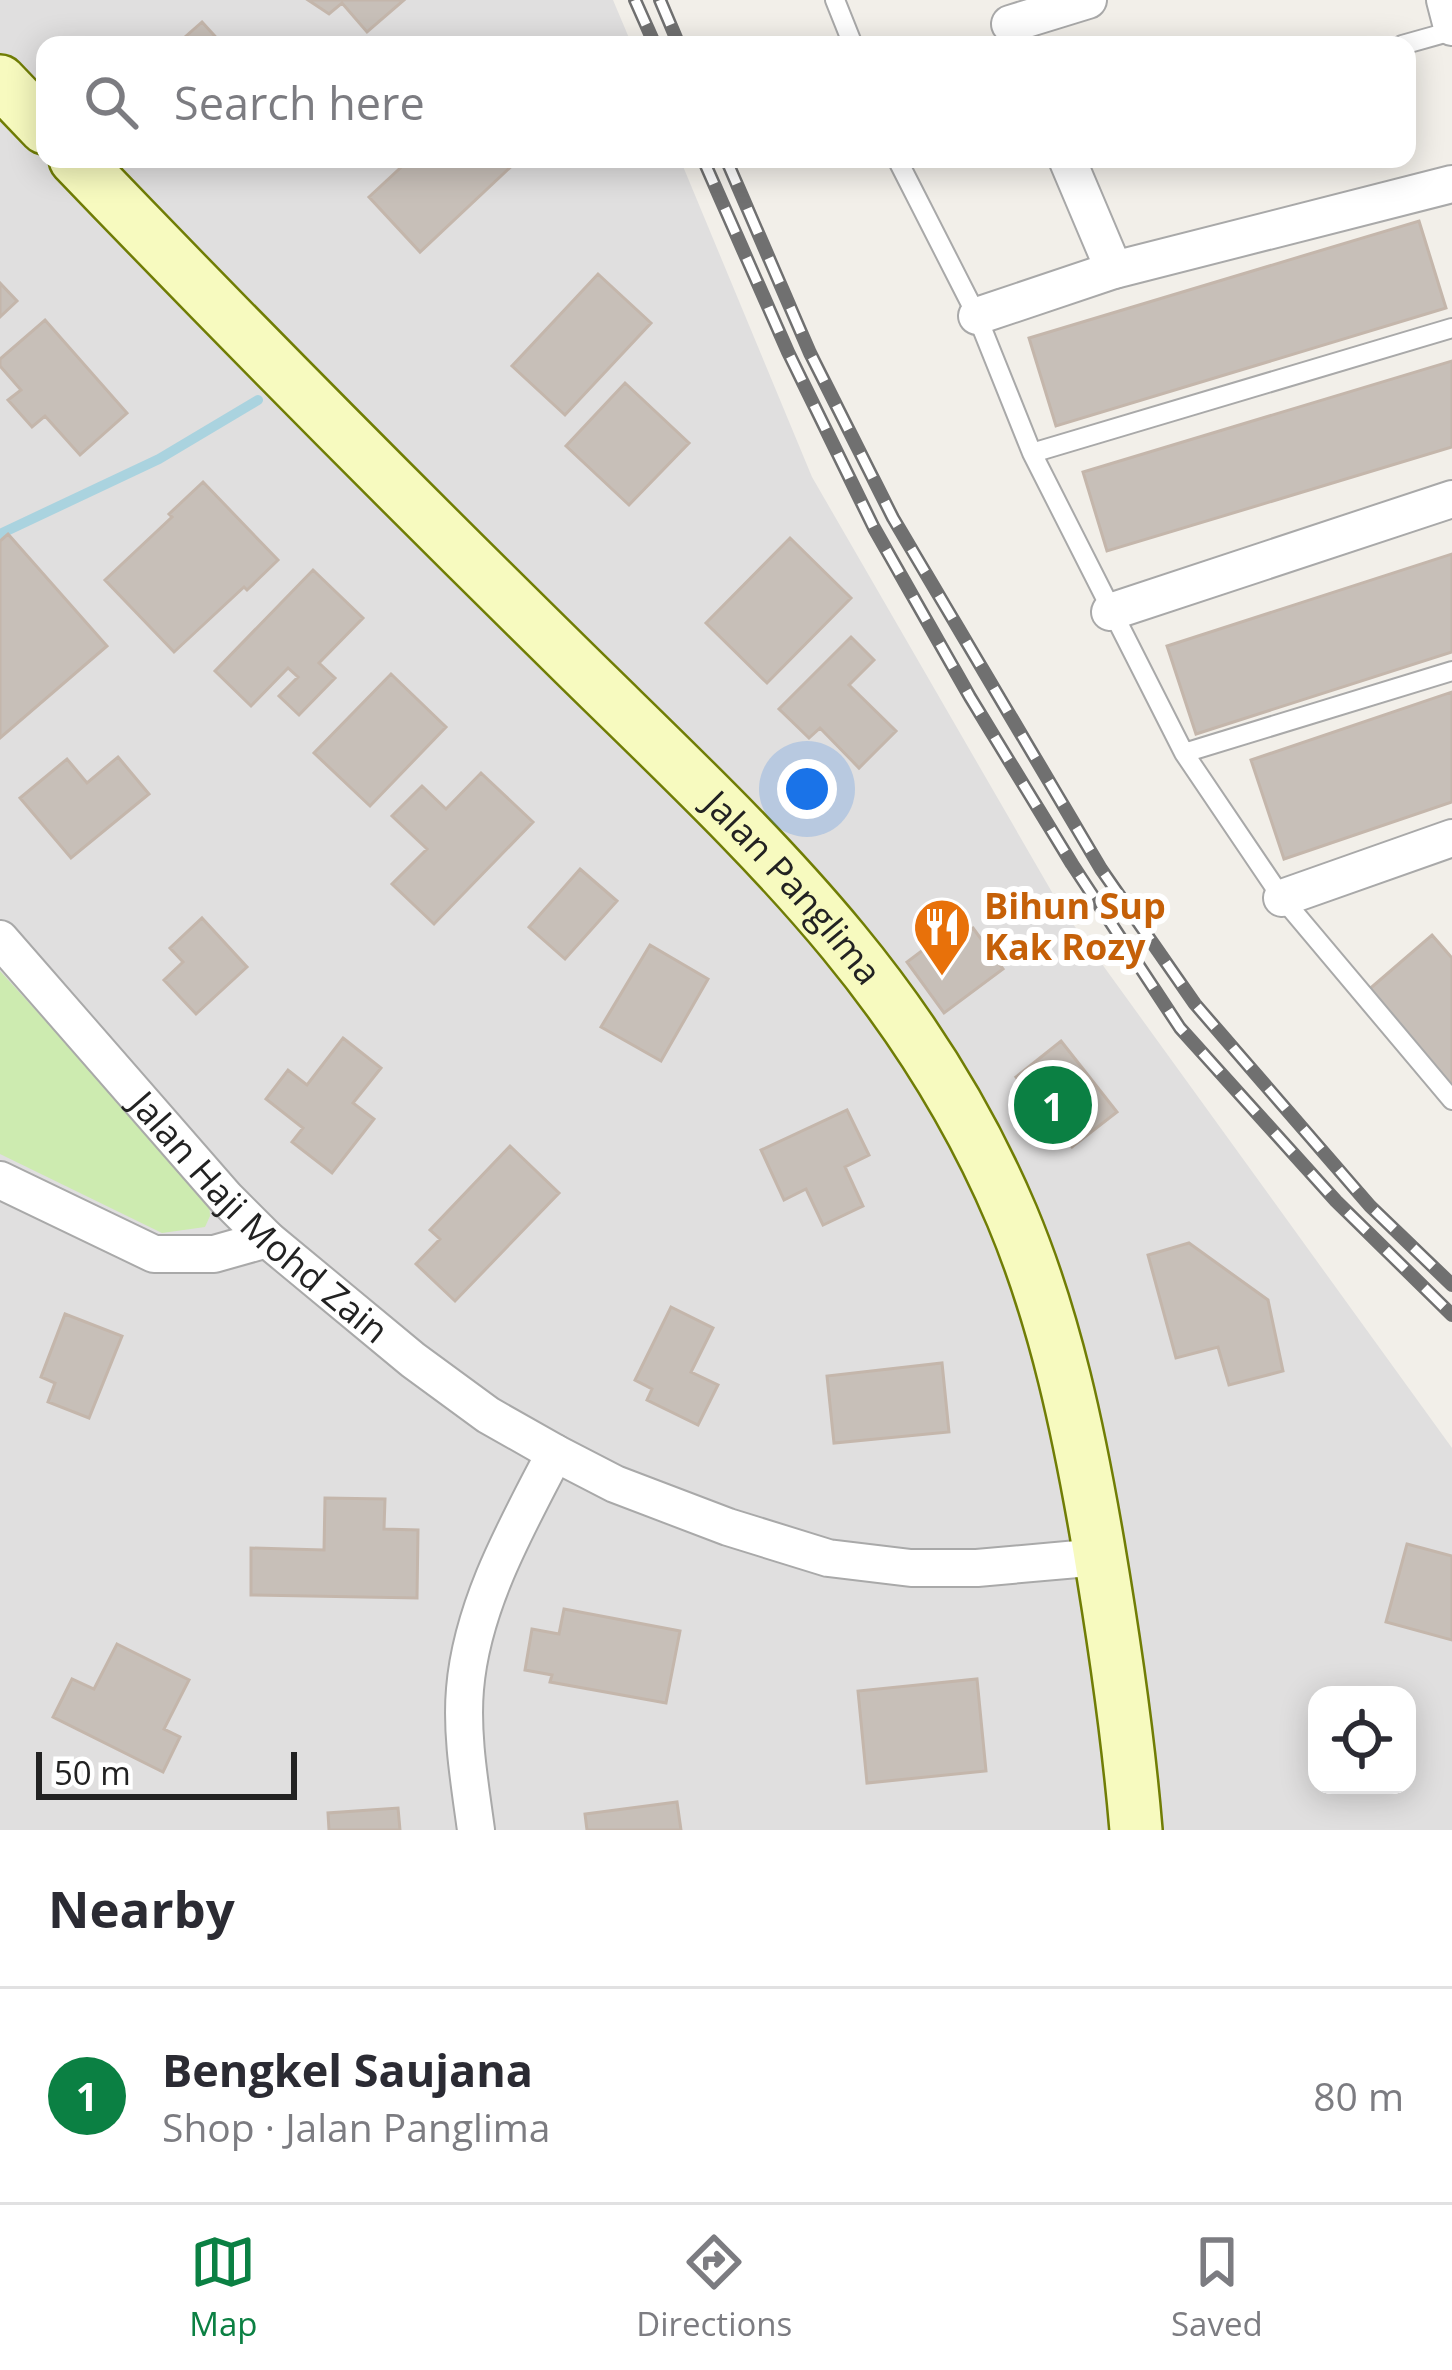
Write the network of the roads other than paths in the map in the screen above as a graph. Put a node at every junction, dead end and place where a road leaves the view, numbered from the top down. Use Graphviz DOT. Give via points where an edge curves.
graph roads {
  1 [pos="836,0"];
  2 [pos="1088,0"];
  3 [pos="1445,0"];
  4 [pos="1009,23"];
  5 [pos="1452,29"];
  6 [pos="850,36"];
  7 [pos="1416,41"];
  8 [pos="0,81"];
  9 [pos="36,119"];
  10 [pos="84,168"];
  11 [pos="902,168"];
  12 [pos="1070,168"];
  13 [pos="1452,184"];
  14 [pos="1114,270"];
  15 [pos="976,316"];
  16 [pos="1452,328"];
  17 [pos="1032,453"];
  18 [pos="1452,499"];
  19 [pos="1110,612"];
  20 [pos="1452,671"];
  21 [pos="1184,753"];
  22 [pos="1452,838"];
  23 [pos="1282,898"];
  24 [pos="0,939"];
  25 [pos="1452,1100"];
  26 [pos="0,1180"];
  27 [pos="267,1240"];
  28 [pos="555,1453"];
  29 [pos="1100,1557"];
  30 [pos="476,1830"];
  31 [pos="1136,1830"];
  1 -- 6 [label="lane"];
  2 -- 4 [label="street"];
  3 -- 5 [label="street"];
  5 -- 7 [label="lane"];
  8 -- 9 [label="main road"];
  10 -- 29 [label="main road, Jalan Panglima" via="781,866 904,1016 1012,1217 1074,1412"];
  11 -- 15 [label="lane"];
  12 -- 14 [label="street"];
  13 -- 14 [label="street"];
  14 -- 15 [label="street"];
  15 -- 17 [label="lane"];
  16 -- 17 [label="lane"];
  17 -- 19 [label="lane"];
  18 -- 19 [label="street"];
  19 -- 21 [label="lane"];
  20 -- 21 [label="lane"];
  21 -- 23 [label="lane"];
  22 -- 23 [label="street"];
  23 -- 25 [label="lane"];
  24 -- 27 [label="street, Jalan Haji Mohd Zain"];
  26 -- 27 [label="street" via="154,1254 214,1254"];
  27 -- 28 [label="street, Jalan Haji Mohd Zain" via="413,1360"];
  28 -- 29 [label="street, Jalan Haji Mohd Zain" via="615,1484 829,1558 976,1568"];
  28 -- 30 [label="street" via="510,1539 477,1628 465,1688"];
  29 -- 31 [label="main road, Jalan Panglima"];
}
